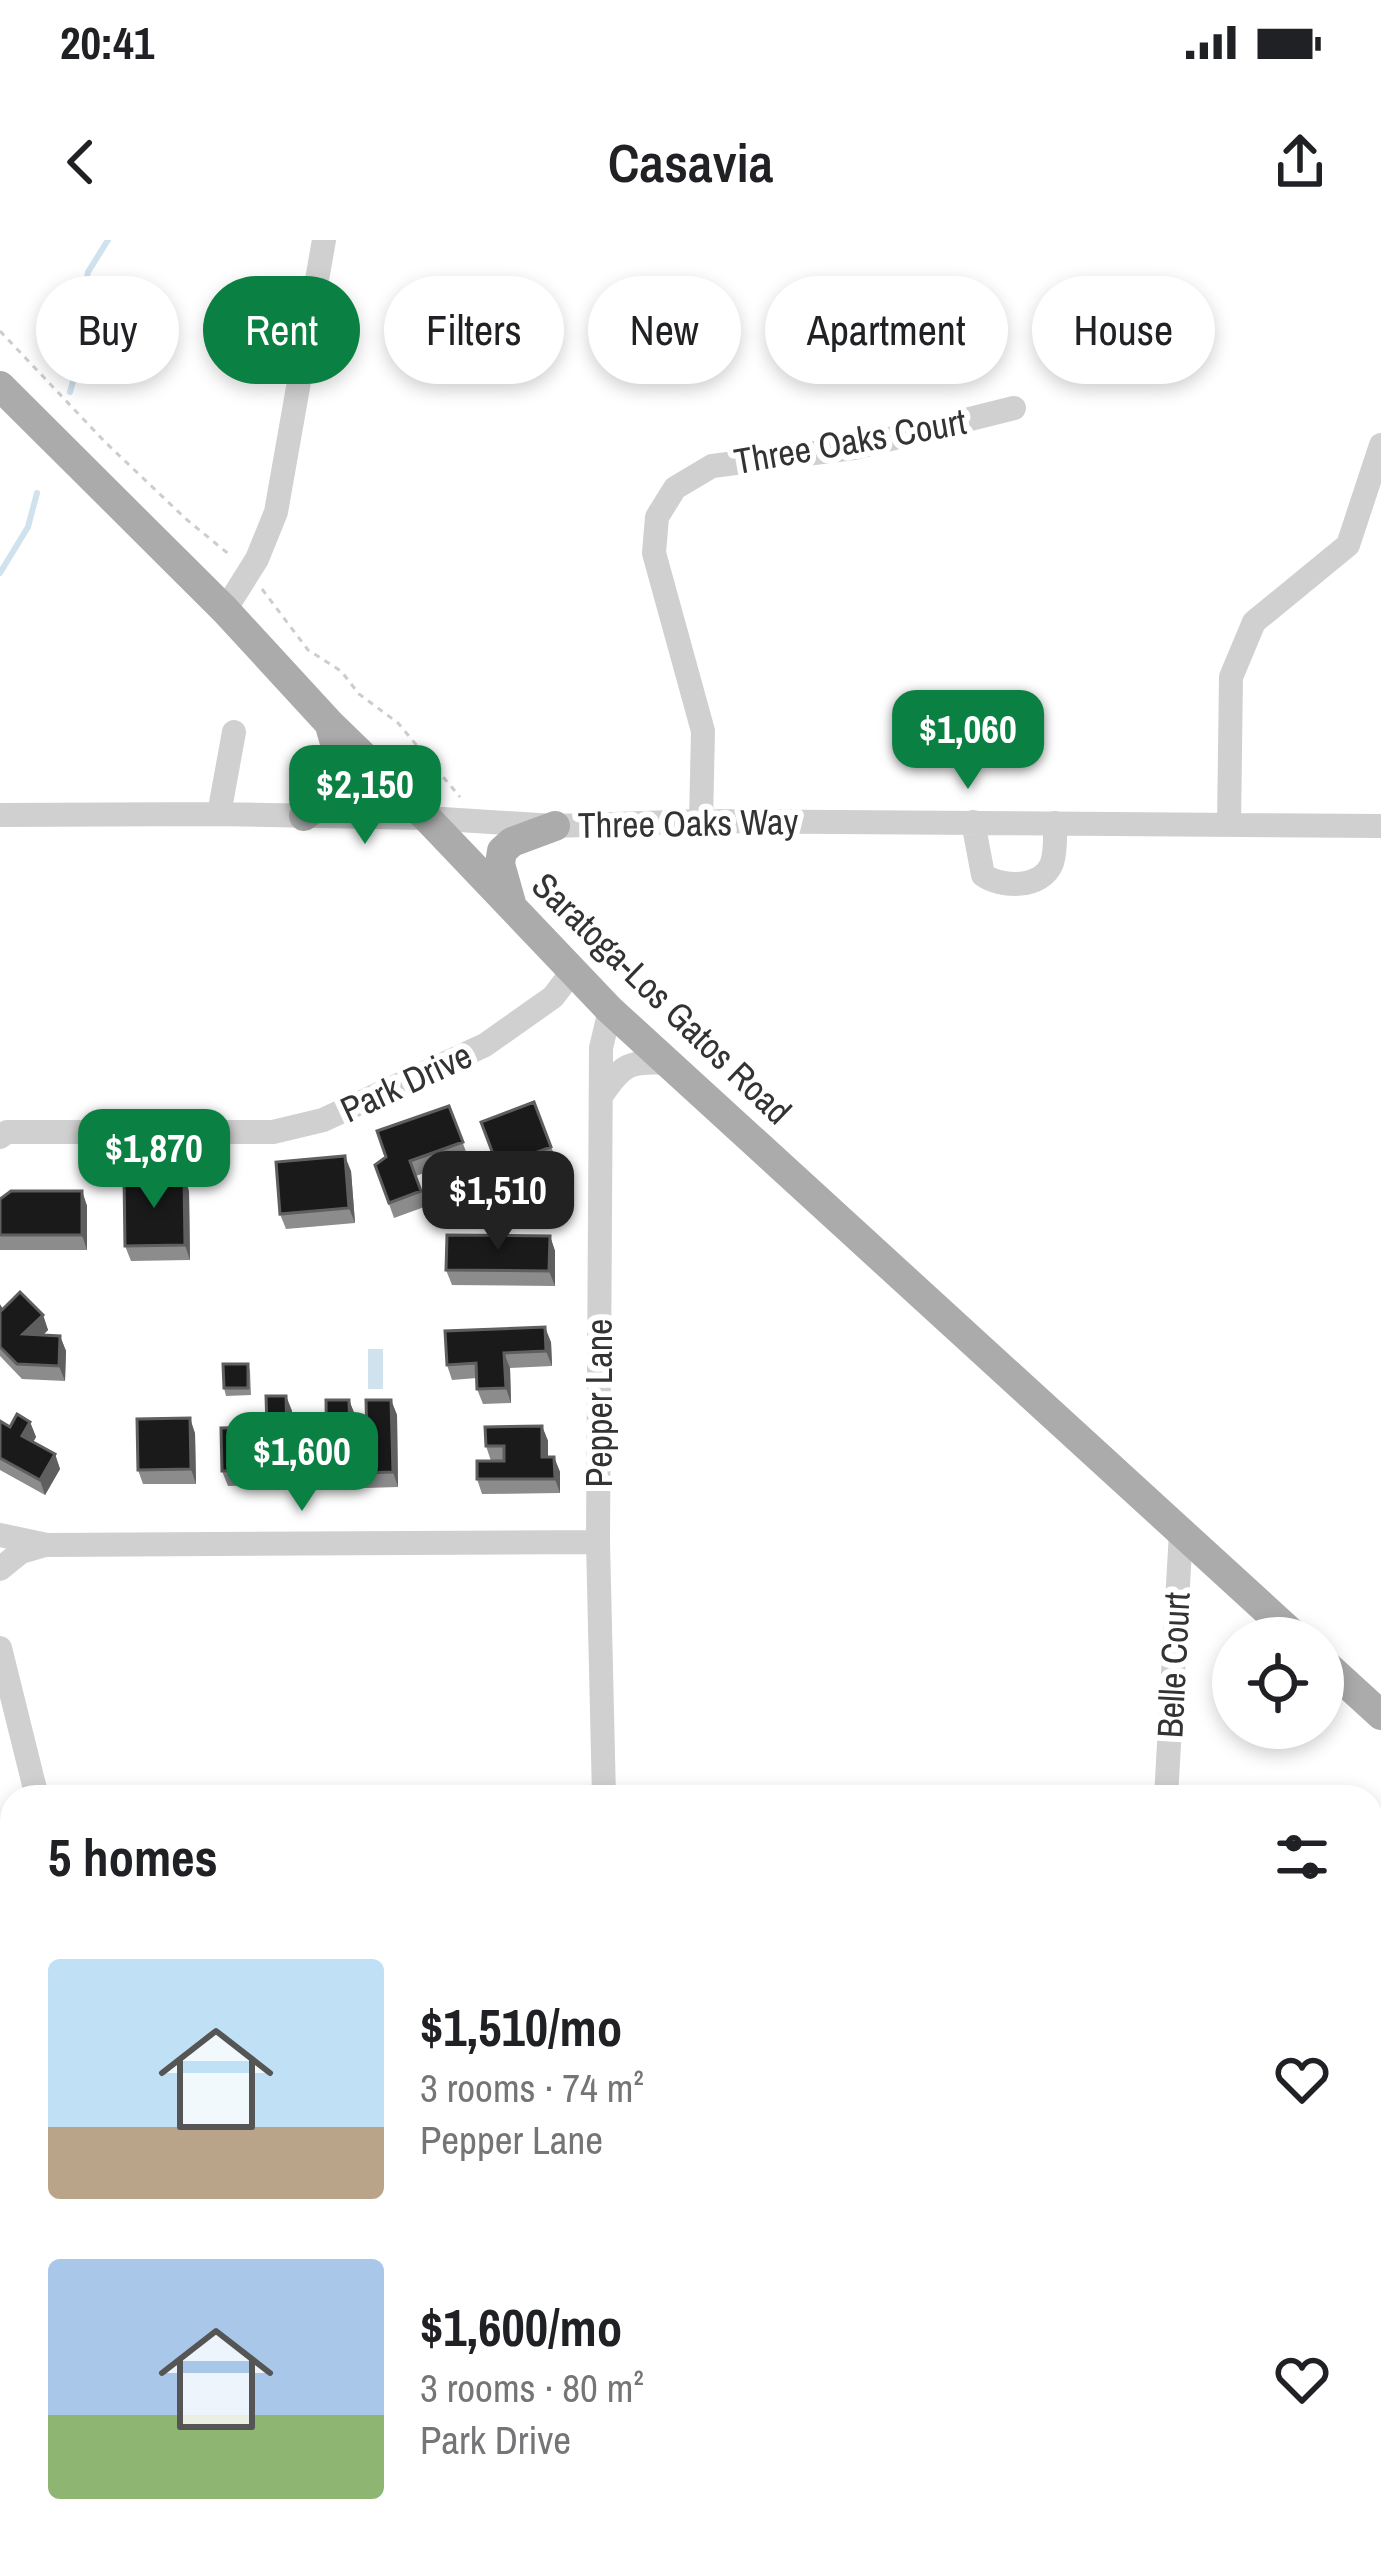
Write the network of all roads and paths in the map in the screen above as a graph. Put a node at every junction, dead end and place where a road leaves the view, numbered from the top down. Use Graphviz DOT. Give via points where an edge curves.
graph roads {
  1 [pos="324,240"];
  2 [pos="0,386"];
  3 [pos="1014,409"];
  4 [pos="1381,445"];
  5 [pos="225,610"];
  6 [pos="329,723"];
  7 [pos="234,732"];
  8 [pos="219,814"];
  9 [pos="0,815"];
  10 [pos="304,816"];
  11 [pos="427,818"];
  12 [pos="701,821"];
  13 [pos="973,823"];
  14 [pos="1055,823"];
  15 [pos="1228,825"];
  16 [pos="555,826"];
  17 [pos="1381,826"];
  18 [pos="512,909"];
  19 [pos="572,972"];
  20 [pos="610,1010"];
  21 [pos="668,1063"];
  22 [pos="601,1097"];
  23 [pos="0,1137"];
  24 [pos="1180,1532"];
  25 [pos="0,1535"];
  26 [pos="598,1542"];
  27 [pos="47,1544"];
  28 [pos="0,1568"];
  29 [pos="1274,1617"];
  30 [pos="0,1648"];
  31 [pos="1344,1681"];
  32 [pos="1381,1714"];
  33 [pos="34,1785"];
  34 [pos="604,1785"];
  35 [pos="1167,1785"];
  1 -- 5 [label="street" via="276,512"];
  2 -- 5 [label="main road, Saratoga-Los Gatos Road"];
  3 -- 12 [label="street, Three Oaks Court" via="854,448 712,466 675,488 657,518 654,553 703,731"];
  4 -- 15 [label="street" via="1348,545 1254,622 1231,677"];
  5 -- 6 [label="main road, Saratoga-Los Gatos Road"];
  6 -- 10 [label="main road" via="340,760 336,792"];
  6 -- 11 [label="main road, Saratoga-Los Gatos Road"];
  7 -- 8 [label="street"];
  8 -- 9 [label="street, Three Oaks Way"];
  8 -- 10 [label="street, Three Oaks Way"];
  10 -- 11 [label="street, Three Oaks Way"];
  11 -- 16 [label="street, Three Oaks Way"];
  11 -- 18 [label="main road, Saratoga-Los Gatos Road"];
  12 -- 13 [label="street, Three Oaks Way"];
  12 -- 16 [label="street, Three Oaks Way"];
  13 -- 14 [label="street, Three Oaks Way"];
  13 -- 14 [label="street" via="983,875 994,884 1032,882 1046,872"];
  14 -- 15 [label="street, Three Oaks Way"];
  15 -- 17 [label="street, Three Oaks Way"];
  16 -- 18 [label="main road" via="502,851"];
  18 -- 19 [label="main road, Saratoga-Los Gatos Road"];
  19 -- 20 [label="main road, Saratoga-Los Gatos Road"];
  19 -- 23 [label="street, Park Drive" via="553,997 485,1045 323,1120 273,1132"];
  20 -- 21 [label="main road, Saratoga-Los Gatos Road"];
  20 -- 22 [label="street, Pepper Lane"];
  21 -- 22 [label="street" via="635,1061"];
  21 -- 24 [label="main road, Saratoga-Los Gatos Road"];
  22 -- 26 [label="street, Pepper Lane"];
  24 -- 29 [label="main road, Saratoga-Los Gatos Road"];
  24 -- 35 [label="street, Belle Court"];
  25 -- 27 [label="street"];
  26 -- 27 [label="street"];
  26 -- 34 [label="street, Pepper Lane"];
  27 -- 28 [label="street"];
  30 -- 33 [label="street"];
  31 -- 32 [label="main road"];
}
